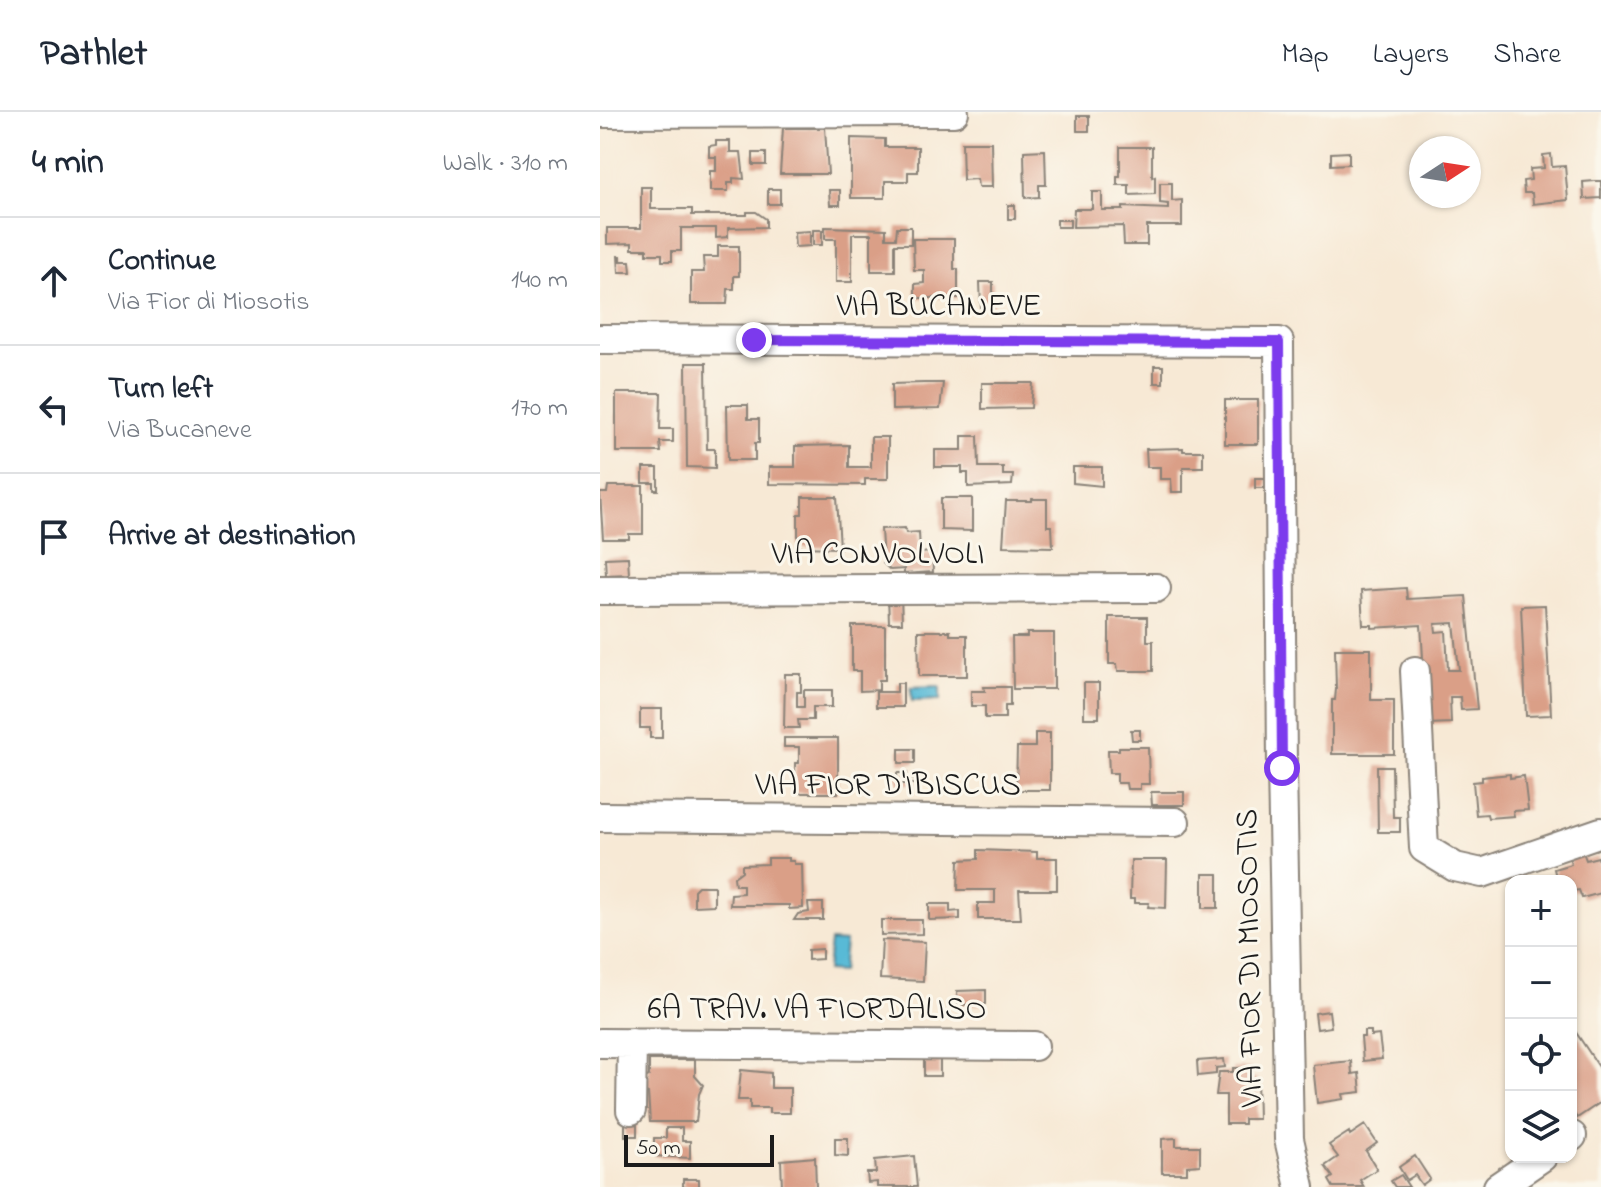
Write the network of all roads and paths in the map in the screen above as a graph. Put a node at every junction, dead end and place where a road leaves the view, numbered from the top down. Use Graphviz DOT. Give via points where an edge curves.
graph roads {
  1 [pos="954,112"];
  2 [pos="600,113"];
  3 [pos="600,339"];
  4 [pos="1279,342"];
  5 [pos="1156,588"];
  6 [pos="600,590"];
  7 [pos="1415,671"];
  8 [pos="600,817"];
  9 [pos="1175,822"];
  10 [pos="1601,832"];
  11 [pos="600,1043"];
  12 [pos="632,1043"];
  13 [pos="1034,1046"];
  14 [pos="631,1110"];
  15 [pos="1533,1163"];
  16 [pos="1300,1187"];
  17 [pos="1498,1187"];
  1 -- 2 [label="street"];
  3 -- 4 [label="street, VIA BUCANEVE"];
  4 -- 16 [label="street, VIA FIOR DI MIOSOTIS" via="1289,1139"];
  5 -- 6 [label="street, VIA CONVOLVOLI"];
  7 -- 10 [label="street" via="1424,848 1455,867 1482,873"];
  8 -- 9 [label="street, VIA FIOR D'IBISCUS"];
  11 -- 12 [label="street, 6A TRAV. VA FIORDALISO"];
  12 -- 13 [label="street, 6A TRAV. VA FIORDALISO"];
  12 -- 14 [label="street"];
  15 -- 17 [label="street"];
}
